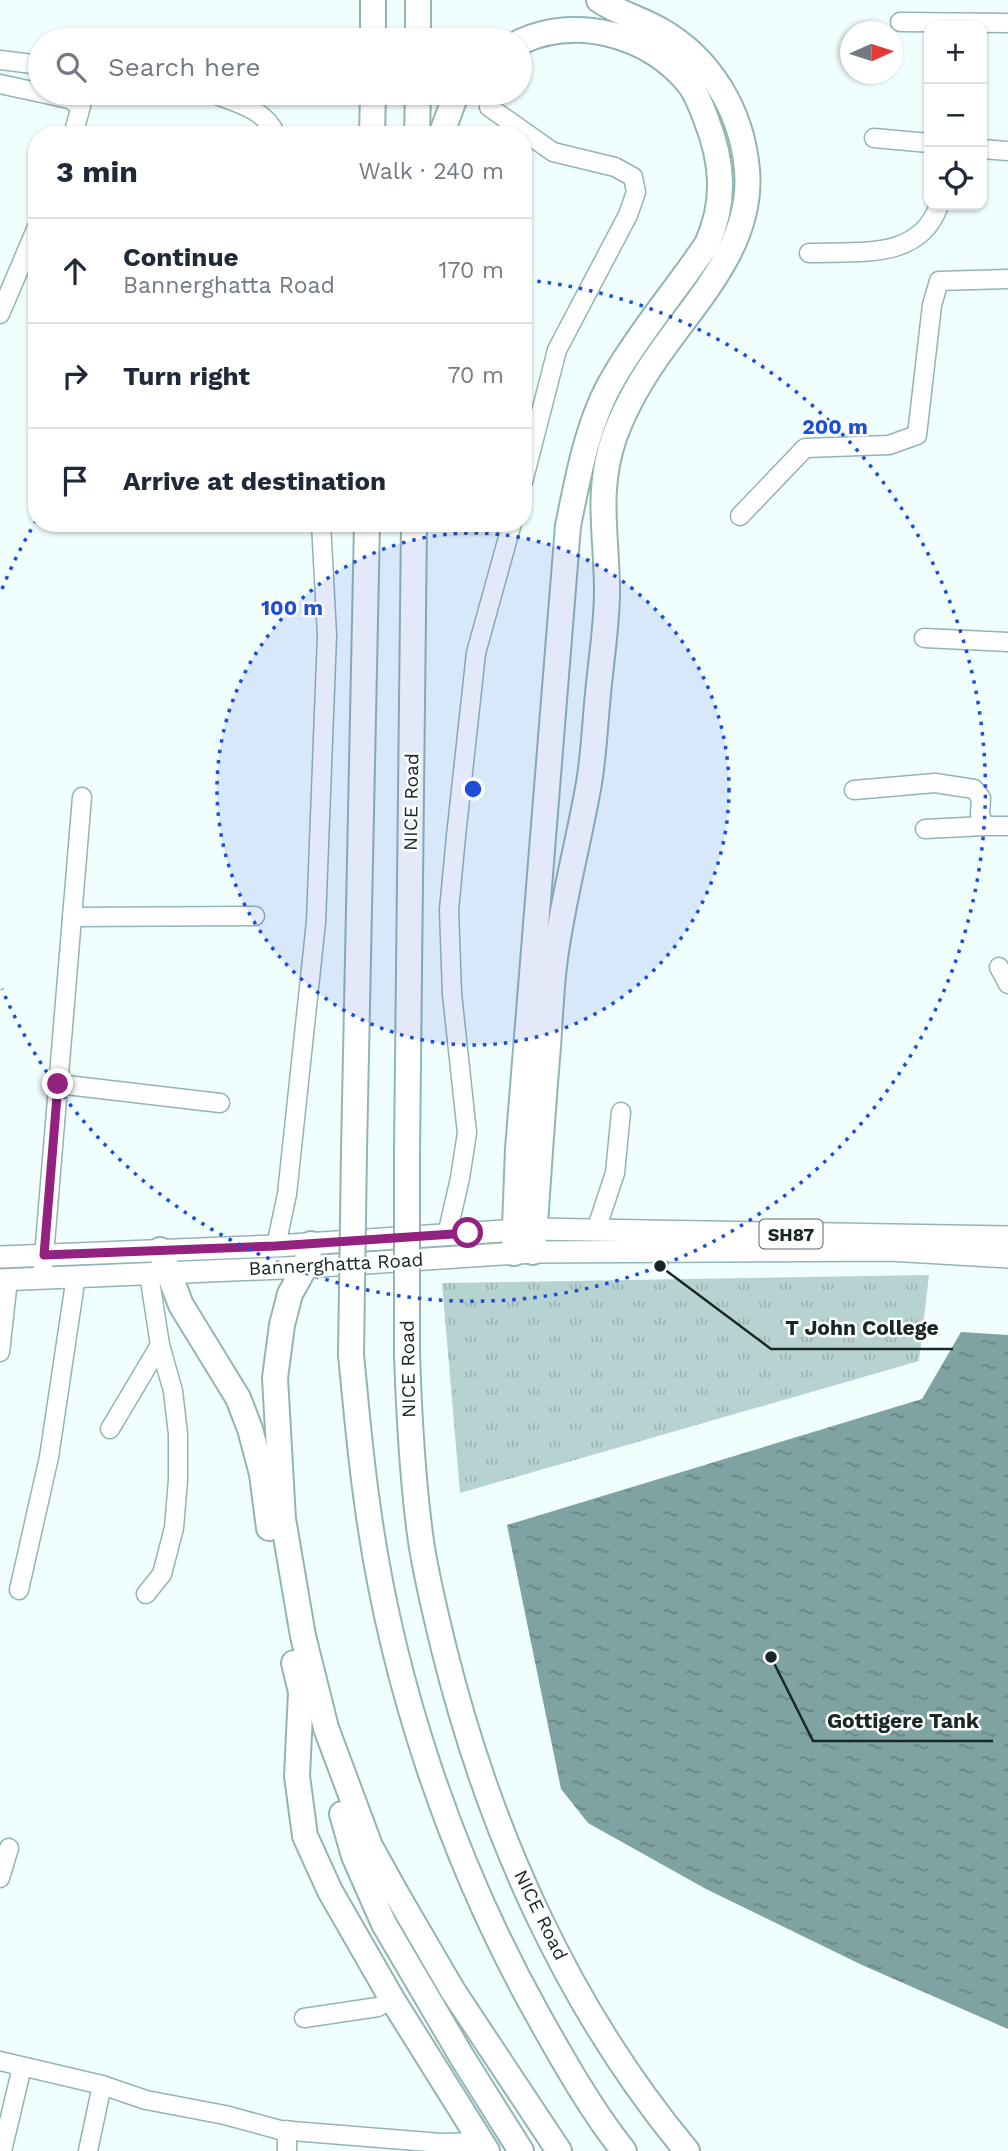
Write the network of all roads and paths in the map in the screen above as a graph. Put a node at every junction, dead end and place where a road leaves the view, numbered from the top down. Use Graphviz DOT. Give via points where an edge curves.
graph roads {
  1 [pos="373,0"];
  2 [pos="418,0"];
  3 [pos="599,0"];
  4 [pos="903,22"];
  5 [pos="1008,23"];
  6 [pos="373,28"];
  7 [pos="418,28"];
  8 [pos="532,36"];
  9 [pos="0,60"];
  10 [pos="28,64"];
  11 [pos="0,84"];
  12 [pos="28,90"];
  13 [pos="78,105"];
  14 [pos="242,105"];
  15 [pos="373,105"];
  16 [pos="418,105"];
  17 [pos="452,105"];
  18 [pos="489,107"];
  19 [pos="75,126"];
  20 [pos="272,126"];
  21 [pos="372,126"];
  22 [pos="417,126"];
  23 [pos="444,126"];
  24 [pos="516,126"];
  25 [pos="532,137"];
  26 [pos="874,138"];
  27 [pos="924,143"];
  28 [pos="987,149"];
  29 [pos="1008,151"];
  30 [pos="937,210"];
  31 [pos="28,248"];
  32 [pos="809,253"];
  33 [pos="1008,279"];
  34 [pos="0,314"];
  35 [pos="532,447"];
  36 [pos="740,516"];
  37 [pos="321,532"];
  38 [pos="367,532"];
  39 [pos="414,532"];
  40 [pos="510,532"];
  41 [pos="924,638"];
  42 [pos="1008,642"];
  43 [pos="854,790"];
  44 [pos="82,797"];
  45 [pos="984,826"];
  46 [pos="1008,827"];
  47 [pos="925,829"];
  48 [pos="255,916"];
  49 [pos="72,917"];
  50 [pos="999,967"];
  51 [pos="1008,984"];
  52 [pos="58,1084"];
  53 [pos="220,1102"];
  54 [pos="621,1112"];
  55 [pos="596,1230"];
  56 [pos="447,1235"];
  57 [pos="1008,1237"];
  58 [pos="524,1241"];
  59 [pos="276,1246"];
  60 [pos="44,1255"];
  61 [pos="308,1255"];
  62 [pos="0,1257"];
  63 [pos="1008,1257"];
  64 [pos="158,1266"];
  65 [pos="76,1276"];
  66 [pos="42,1278"];
  67 [pos="4,1280"];
  68 [pos="160,1345"];
  69 [pos="0,1352"];
  70 [pos="110,1429"];
  71 [pos="19,1590"];
  72 [pos="146,1594"];
  73 [pos="309,1690"];
  74 [pos="326,1728"];
  75 [pos="9,1848"];
  76 [pos="0,1878"];
  77 [pos="392,1999"];
  78 [pos="304,2018"];
  79 [pos="0,2062"];
  80 [pos="22,2067"];
  81 [pos="102,2085"];
  82 [pos="287,2130"];
  83 [pos="484,2146"];
  84 [pos="2,2151"];
  85 [pos="88,2151"];
  86 [pos="287,2151"];
  87 [pos="521,2151"];
  88 [pos="559,2151"];
  89 [pos="624,2151"];
  90 [pos="687,2151"];
  1 -- 6 [label="highway"];
  2 -- 7 [label="highway"];
  3 -- 58 [label="highway" via="659,29 712,74 739,131 747,197 742,222 723,264 637,388 606,464 602,496 607,593 590,780 555,958"];
  4 -- 5 [label="street"];
  8 -- 58 [label="highway" via="554,31 600,31 660,56 692,88 711,131 721,200 707,244 613,378 576,484 567,538 518,1149"];
  9 -- 10 [label="street"];
  11 -- 12 [label="street"];
  13 -- 19 [label="street"];
  14 -- 20 [label="street" via="257,111"];
  15 -- 21 [label="highway"];
  16 -- 22 [label="highway"];
  17 -- 23 [label="highway"];
  18 -- 24 [label="street"];
  25 -- 35 [label="street" via="553,152 615,167 633,177 636,192 557,350"];
  26 -- 27 [label="street"];
  28 -- 29 [label="street"];
  30 -- 32 [label="street" via="925,231 892,250"];
  31 -- 34 [label="street"];
  33 -- 36 [label="street" via="939,281 932,305 918,435 888,445 805,448"];
  37 -- 59 [label="street" via="327,635 316,922 287,1194"];
  38 -- 89 [label="highway, bridge" via="351,1355 366,1503 396,1657 469,1876 515,1975 563,2060"];
  39 -- 90 [label="highway, NICE Road, bridge" via="408,1354 409,1429 420,1536 459,1706 502,1832 547,1935 610,2047"];
  40 -- 56 [label="street" via="476,653 449,910 452,994 467,1133"];
  41 -- 42 [label="street"];
  43 -- 45 [label="street" via="935,783 974,789 981,798"];
  44 -- 49 [label="street"];
  45 -- 46 [label="street"];
  45 -- 47 [label="street"];
  48 -- 49 [label="street"];
  49 -- 52 [label="street"];
  50 -- 51 [label="street"];
  52 -- 53 [label="street"];
  52 -- 60 [label="street"];
  54 -- 55 [label="street" via="615,1173"];
  55 -- 57 [label="main road, Bannerghatta Road / SH87"];
  55 -- 58 [label="main road, Bannerghatta Road / SH87"];
  56 -- 58 [label="main road, Bannerghatta Road / SH87"];
  56 -- 61 [label="main road, Bannerghatta Road / SH87"];
  58 -- 61 [label="main road, Bannerghatta Road / SH87"];
  58 -- 63 [label="main road, Bannerghatta Road / SH87"];
  59 -- 61 [label="main road, Bannerghatta Road / SH87"];
  59 -- 64 [label="main road, Bannerghatta Road / SH87"];
  60 -- 62 [label="main road, Bannerghatta Road / SH87"];
  60 -- 64 [label="main road, Bannerghatta Road / SH87"];
  60 -- 66 [label="street"];
  61 -- 64 [label="main road, Bannerghatta Road / SH87"];
  61 -- 73 [label="highway" via="290,1294 275,1378 283,1519"];
  64 -- 65 [label="main road, Bannerghatta Road / SH87"];
  64 -- 68 [label="street"];
  64 -- 73 [label="highway" via="238,1398 250,1429 262,1474 285,1626"];
  65 -- 66 [label="main road, Bannerghatta Road / SH87"];
  65 -- 71 [label="street" via="49,1457"];
  66 -- 67 [label="main road, Bannerghatta Road / SH87"];
  67 -- 69 [label="street"];
  68 -- 70 [label="street"];
  68 -- 72 [label="street" via="173,1391 178,1480 174,1528 162,1574"];
  73 -- 74 [label="highway"];
  73 -- 77 [label="highway" via="297,1776 305,1836 330,1891"];
  74 -- 87 [label="highway" via="329,1771 354,1856 383,1924"];
  74 -- 88 [label="highway" via="370,1846 396,1894 453,1991"];
  75 -- 76 [label="street"];
  77 -- 78 [label="street" via="378,2007"];
  77 -- 83 [label="highway"];
  79 -- 80 [label="street"];
  80 -- 81 [label="street"];
  80 -- 84 [label="street"];
  81 -- 82 [label="street" via="146,2100"];
  81 -- 85 [label="street"];
  82 -- 83 [label="street"];
  82 -- 86 [label="street"];
}
